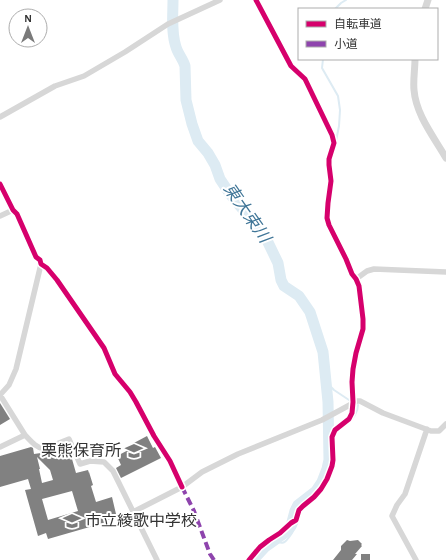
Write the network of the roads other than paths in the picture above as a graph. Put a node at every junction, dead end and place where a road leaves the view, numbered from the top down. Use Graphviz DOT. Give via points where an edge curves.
graph roads {
  1 [pos="220,0"];
  2 [pos="256,0"];
  3 [pos="415,60"];
  4 [pos="0,117"];
  5 [pos="446,158"];
  6 [pos="0,184"];
  7 [pos="13,210"];
  8 [pos="0,216"];
  9 [pos="41,264"];
  10 [pos="446,272"];
  11 [pos="357,279"];
  12 [pos="353,402"];
  13 [pos="446,424"];
  14 [pos="427,429"];
  15 [pos="25,435"];
  16 [pos="0,447"];
  17 [pos="182,487"];
  18 [pos="133,512"];
  19 [pos="158,560"];
  20 [pos="249,560"];
  21 [pos="416,560"];
  1 -- 4 [label="street" via="168,24 84,76 55,86"];
  2 -- 11 [label="street" via="291,66 305,80 332,135 334,142 329,159 331,181 327,218 352,274"];
  3 -- 5 [label="street" via="414,91 417,105"];
  6 -- 7 [label="street"];
  7 -- 8 [label="street"];
  7 -- 9 [label="street"];
  9 -- 15 [label="street" via="16,369 9,385 0,395"];
  9 -- 17 [label="street" via="57,280 104,348 115,374 133,397"];
  10 -- 11 [label="street" via="374,268"];
  11 -- 12 [label="street" via="363,329 353,369"];
  12 -- 14 [label="street" via="360,401 383,413"];
  12 -- 17 [label="street" via="322,420 238,454 202,472"];
  12 -- 20 [label="street" via="349,419 335,430 332,437 332,466 321,490 302,506 296,520 260,547"];
  13 -- 14 [label="street" via="439,431"];
  14 -- 21 [label="street" via="405,494 392,516"];
  15 -- 16 [label="street"];
  15 -- 18 [label="street" via="39,448 44,449 69,438 80,464 90,461 104,462 113,471"];
  17 -- 18 [label="street"];
  18 -- 19 [label="street"];
}
